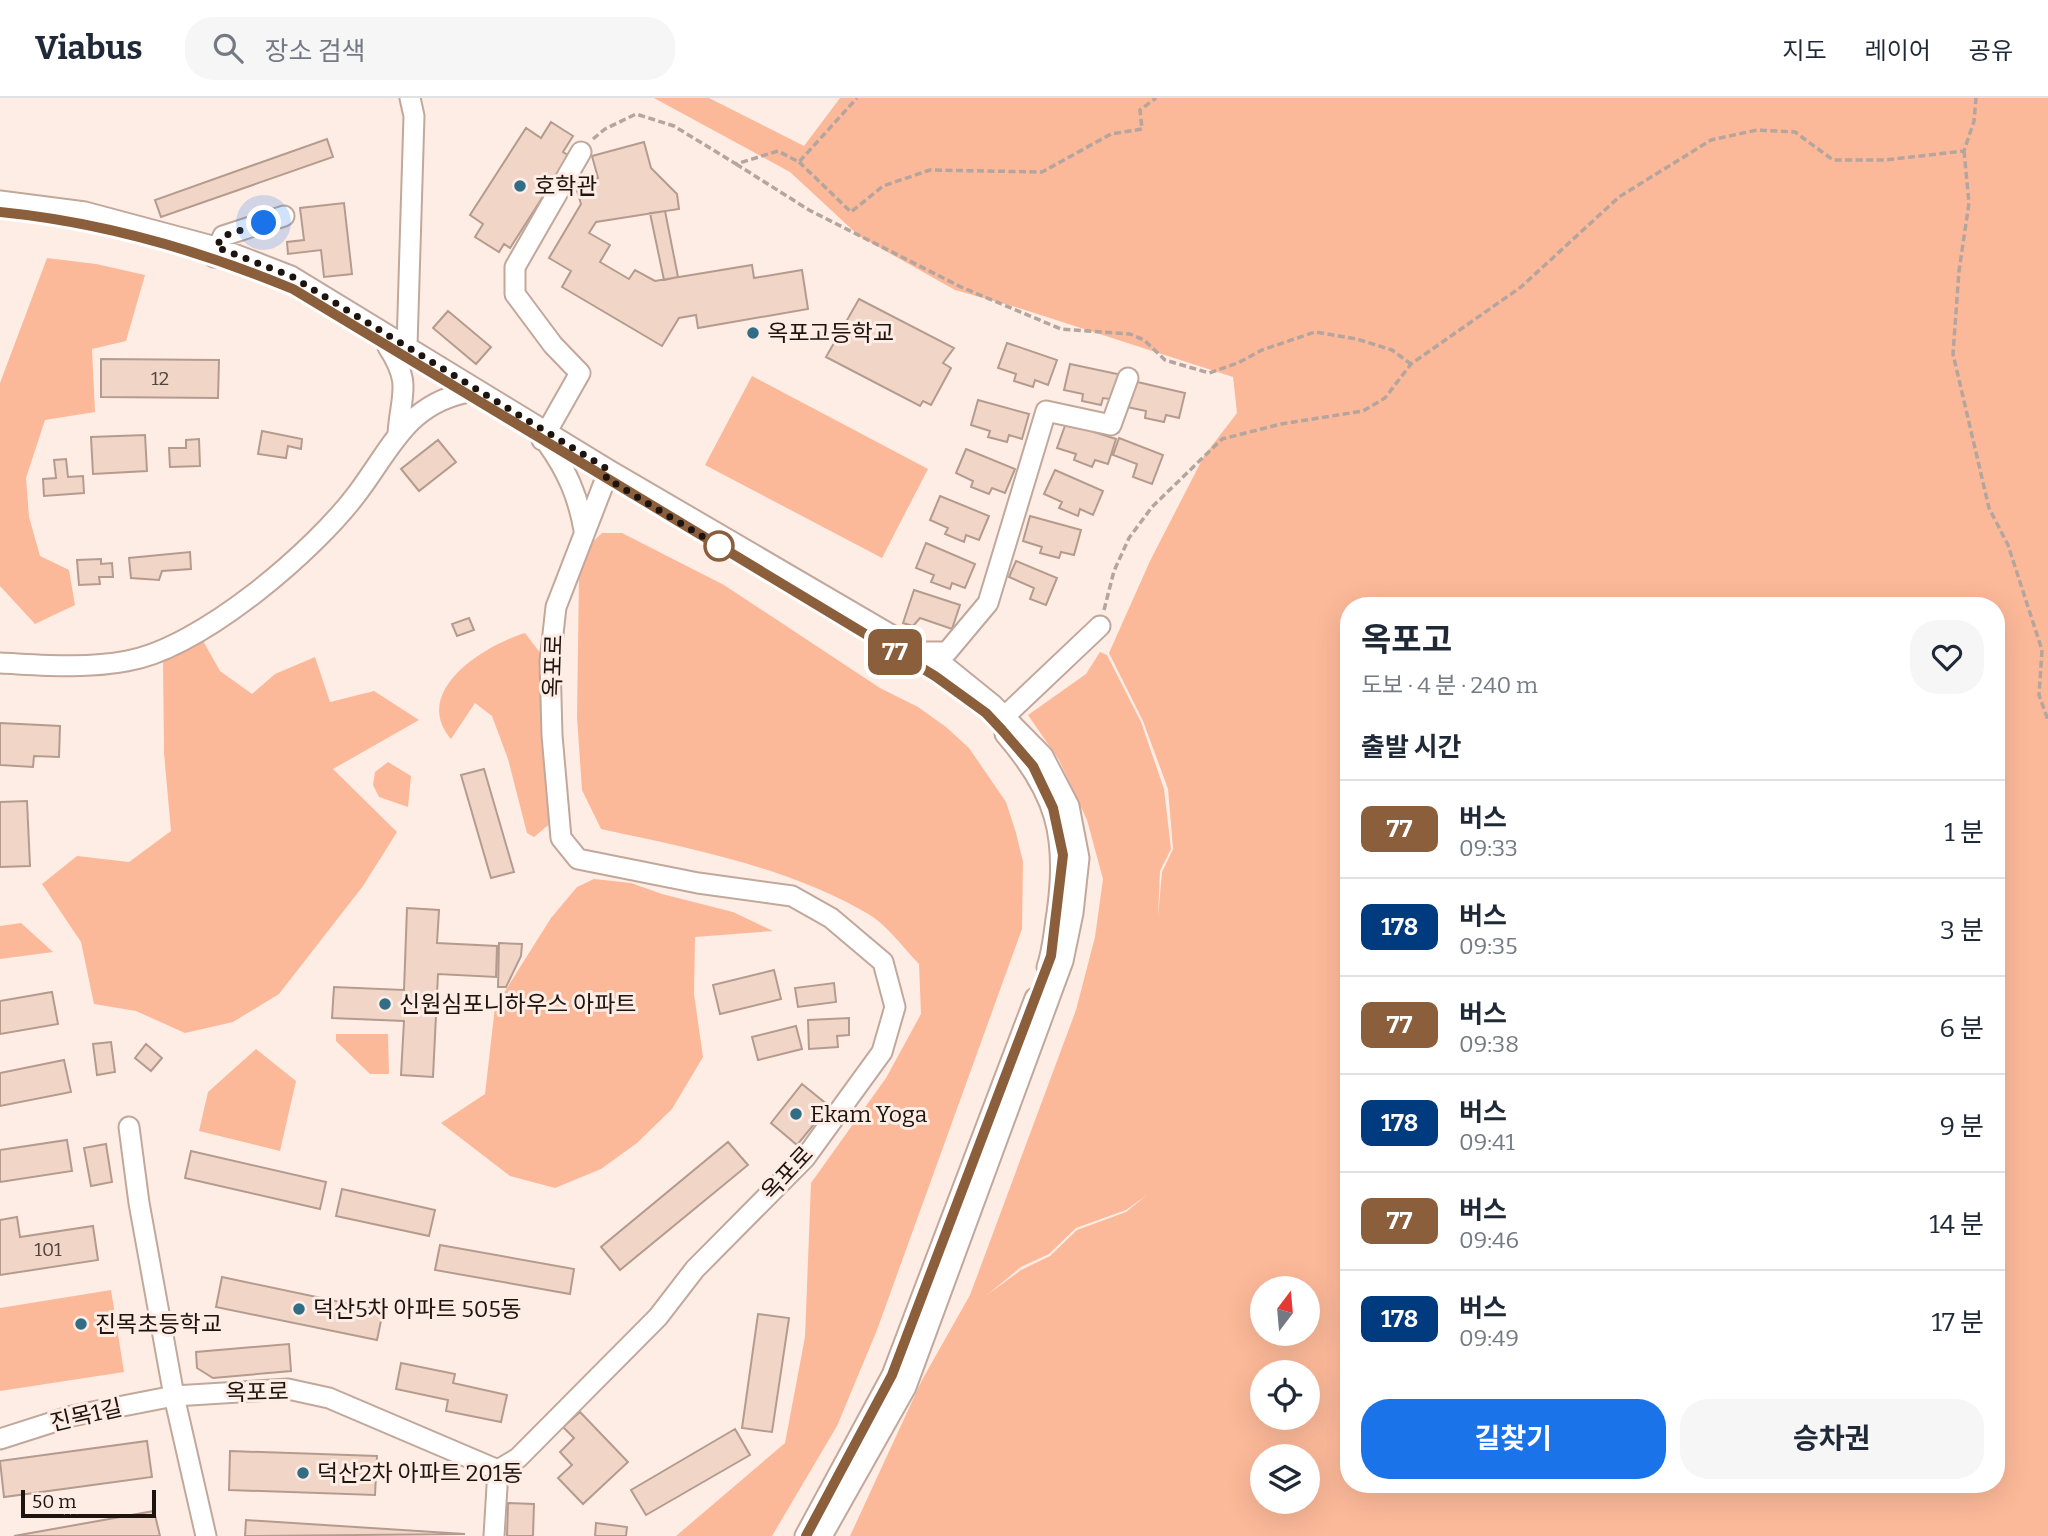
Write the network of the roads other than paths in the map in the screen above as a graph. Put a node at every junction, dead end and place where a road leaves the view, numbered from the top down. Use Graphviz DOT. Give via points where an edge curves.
graph roads {
  1 [pos="399,98"];
  2 [pos="410,98"];
  3 [pos="581,152"];
  4 [pos="0,201"];
  5 [pos="0,212"];
  6 [pos="284,216"];
  7 [pos="215,252"];
  8 [pos="397,345"];
  9 [pos="1128,378"];
  10 [pos="464,393"];
  11 [pos="398,433"];
  12 [pos="545,438"];
  13 [pos="608,474"];
  14 [pos="584,530"];
  15 [pos="1100,626"];
  16 [pos="916,651"];
  17 [pos="947,652"];
  18 [pos="0,663"];
  19 [pos="955,674"];
  20 [pos="1004,717"];
  21 [pos="129,1127"];
  22 [pos="174,1396"];
  23 [pos="0,1438"];
  24 [pos="498,1470"];
  25 [pos="206,1536"];
  26 [pos="494,1536"];
  27 [pos="806,1536"];
  28 [pos="822,1536"];
  1 -- 8 [label="street"];
  2 -- 8 [label="street" via="414,116"];
  3 -- 12 [label="street" via="515,267 515,294 580,373"];
  4 -- 7 [label="street" via="75,210"];
  5 -- 7 [label="street" via="84,222"];
  6 -- 7 [label="street" via="223,236"];
  7 -- 8 [label="street"];
  8 -- 10 [label="street"];
  8 -- 11 [label="street" via="405,390"];
  8 -- 12 [label="street"];
  9 -- 17 [label="street" via="1111,425 1046,411 988,603"];
  10 -- 11 [label="street" via="429,406"];
  10 -- 12 [label="street"];
  11 -- 18 [label="street" via="334,524 226,614 130,661 90,666"];
  12 -- 13 [label="street"];
  12 -- 14 [label="street" via="578,497"];
  13 -- 14 [label="street, 옥포로"];
  13 -- 16 [label="street"];
  13 -- 27 [label="street" via="935,676 986,713 1033,766 1053,808 1063,855 1051,956 892,1375"];
  14 -- 24 [label="street, 옥포로" via="556,607 550,661 561,838 579,859 792,896 831,918 883,962 895,1007 882,1052 805,1158 519,1458"];
  15 -- 20 [label="street"];
  16 -- 17 [label="street"];
  16 -- 19 [label="street"];
  17 -- 19 [label="street"];
  19 -- 20 [label="street"];
  20 -- 28 [label="street" via="1043,756 1069,806 1079,859 1063,961 906,1388"];
  21 -- 22 [label="street"];
  22 -- 23 [label="street, 진목1길" via="72,1416"];
  22 -- 24 [label="street, 옥포로" via="288,1389 319,1396"];
  22 -- 25 [label="street"];
  24 -- 26 [label="street"];
}
